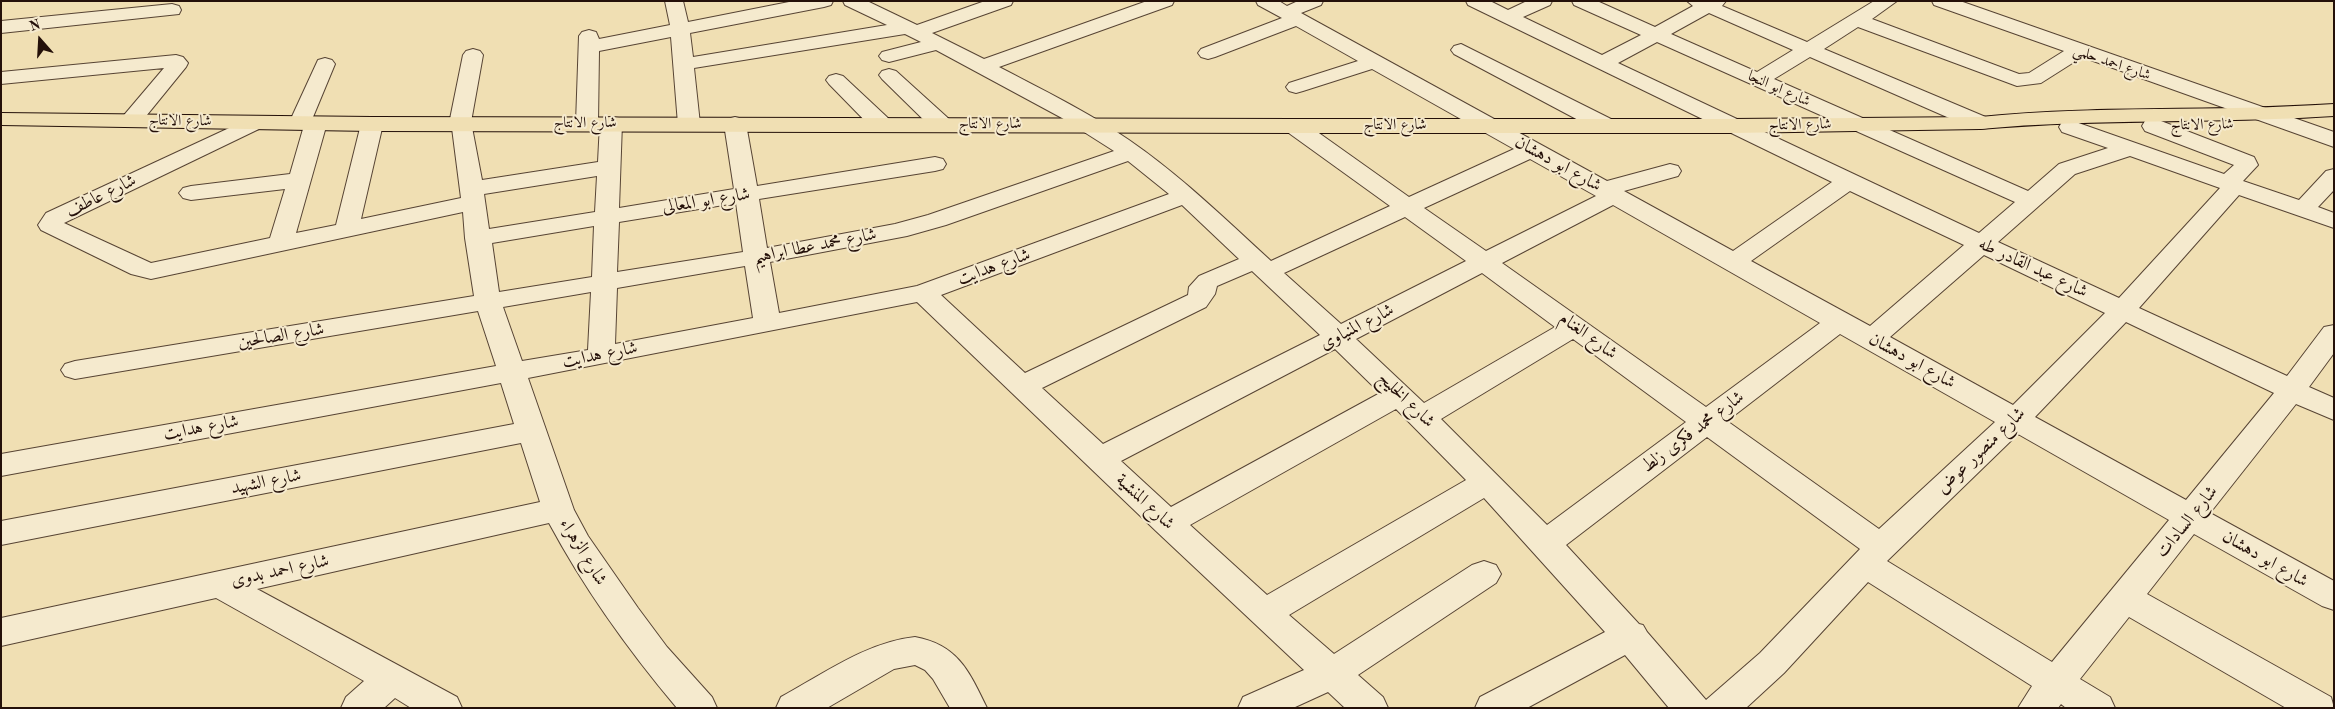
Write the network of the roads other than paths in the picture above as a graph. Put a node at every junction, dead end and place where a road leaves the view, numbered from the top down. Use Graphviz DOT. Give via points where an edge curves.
graph roads {
  1 [pos="674,1"];
  2 [pos="824,1"];
  3 [pos="1004,1"];
  4 [pos="1165,1"];
  5 [pos="1265,1"];
  6 [pos="1314,1"];
  7 [pos="1475,1"];
  8 [pos="1542,1"];
  9 [pos="1581,1"];
  10 [pos="1888,1"];
  11 [pos="1941,1"];
  12 [pos="1965,1"];
  13 [pos="855,2"];
  14 [pos="1706,3"];
  15 [pos="172,10"];
  16 [pos="780,10"];
  17 [pos="1292,16"];
  18 [pos="1508,18"];
  19 [pos="1857,20"];
  20 [pos="1,27"];
  21 [pos="680,29"];
  22 [pos="912,30"];
  23 [pos="1656,34"];
  24 [pos="818,43"];
  25 [pos="938,44"];
  26 [pos="1461,50"];
  27 [pos="1808,50"];
  28 [pos="2078,51"];
  29 [pos="1208,53"];
  30 [pos="473,55"];
  31 [pos="1375,62"];
  32 [pos="1603,63"];
  33 [pos="325,64"];
  34 [pos="684,64"];
  35 [pos="984,66"];
  36 [pos="1,78"];
  37 [pos="836,80"];
  38 [pos="1758,80"];
  39 [pos="1296,87"];
  40 [pos="2334,110"];
  41 [pos="2260,115"];
  42 [pos="1,119"];
  43 [pos="2284,119"];
  44 [pos="130,121"];
  45 [pos="255,122"];
  46 [pos="1980,122"];
  47 [pos="308,123"];
  48 [pos="599,123"];
  49 [pos="2306,123"];
  50 [pos="372,124"];
  51 [pos="461,124"];
  52 [pos="689,124"];
  53 [pos="735,124"];
  54 [pos="881,124"];
  55 [pos="942,124"];
  56 [pos="1090,124"];
  57 [pos="1857,124"];
  58 [pos="1489,125"];
  59 [pos="1294,126"];
  60 [pos="1605,126"];
  61 [pos="1732,126"];
  62 [pos="2153,126"];
  63 [pos="2070,127"];
  64 [pos="2332,133"];
  65 [pos="2130,149"];
  66 [pos="1533,150"];
  67 [pos="1132,152"];
  68 [pos="935,164"];
  69 [pos="609,167"];
  70 [pos="1670,171"];
  71 [pos="2334,176"];
  72 [pos="299,180"];
  73 [pos="1849,181"];
  74 [pos="2232,185"];
  75 [pos="1610,192"];
  76 [pos="191,193"];
  77 [pos="746,194"];
  78 [pos="472,196"];
  79 [pos="1184,196"];
  80 [pos="2032,201"];
  81 [pos="1408,207"];
  82 [pos="2303,210"];
  83 [pos="607,217"];
  84 [pos="2334,220"];
  85 [pos="347,229"];
  86 [pos="477,238"];
  87 [pos="1981,243"];
  88 [pos="281,244"];
  89 [pos="757,257"];
  90 [pos="1734,261"];
  91 [pos="1485,262"];
  92 [pos="1261,266"];
  93 [pos="604,283"];
  94 [pos="923,293"];
  95 [pos="488,302"];
  96 [pos="2123,310"];
  97 [pos="1840,321"];
  98 [pos="767,323"];
  99 [pos="1574,326"];
  100 [pos="2334,333"];
  101 [pos="1339,336"];
  102 [pos="1872,338"];
  103 [pos="601,356"];
  104 [pos="75,370"];
  105 [pos="510,372"];
  106 [pos="1022,386"];
  107 [pos="2292,390"];
  108 [pos="1400,394"];
  109 [pos="2334,410"];
  110 [pos="1423,416"];
  111 [pos="2016,419"];
  112 [pos="1706,422"];
  113 [pos="530,430"];
  114 [pos="1099,459"];
  115 [pos="1,464"];
  116 [pos="1487,482"];
  117 [pos="558,510"];
  118 [pos="2192,517"];
  119 [pos="1167,522"];
  120 [pos="1,533"];
  121 [pos="1546,543"];
  122 [pos="1873,556"];
  123 [pos="1484,574"];
  124 [pos="218,584"];
  125 [pos="2334,597"];
  126 [pos="2125,598"];
  127 [pos="1264,613"];
  128 [pos="1,632"];
  129 [pos="1630,635"];
  130 [pos="1332,674"];
  131 [pos="392,679"];
  132 [pos="2046,695"];
  133 [pos="687,704"];
  134 [pos="359,708"];
  135 [pos="444,708"];
  136 [pos="794,708"];
  137 [pos="969,708"];
  138 [pos="1256,708"];
  139 [pos="1370,708"];
  140 [pos="1493,708"];
  141 [pos="1691,708"];
  142 [pos="1720,708"];
  143 [pos="2097,708"];
  144 [pos="2318,708"];
  1 -- 21 [label="street"];
  2 -- 16 [label="street"];
  3 -- 22 [label="street"];
  4 -- 35 [label="street"];
  5 -- 17 [label="street, شارع ابو دهشان"];
  6 -- 17 [label="street"];
  7 -- 18 [label="street, شارع عبد القادر طه"];
  8 -- 18 [label="street"];
  9 -- 23 [label="street, شارع ابو النجا"];
  10 -- 19 [label="street"];
  11 -- 28 [label="street, شارع احمد حلمي"];
  12 -- 43 [label="street, شارع احمد حلمي"];
  13 -- 22 [label="street, شارع الخليج"];
  14 -- 23 [label="street"];
  14 -- 27 [label="street"];
  15 -- 20 [label="street"];
  16 -- 21 [label="street"];
  16 -- 24 [label="street"];
  17 -- 29 [label="street"];
  17 -- 31 [label="street, شارع ابو دهشان"];
  18 -- 32 [label="street, شارع عبد القادر طه"];
  19 -- 27 [label="street"];
  19 -- 28 [label="street" via="2017,80 2034,79"];
  21 -- 34 [label="street"];
  21 -- 48 [label="street" via="589,42"];
  22 -- 24 [label="street"];
  22 -- 25 [label="street, شارع الخليج"];
  23 -- 32 [label="street"];
  23 -- 38 [label="street, شارع ابو النجا"];
  24 -- 34 [label="street"];
  25 -- 35 [label="street, شارع الخليج"];
  25 -- 55 [label="street" via="889,65"];
  26 -- 60 [label="street"];
  27 -- 38 [label="street"];
  27 -- 46 [label="street"];
  28 -- 41 [label="street, شارع احمد حلمي"];
  30 -- 51 [label="street, شارع الزهراء"];
  31 -- 39 [label="street"];
  31 -- 58 [label="street, شارع ابو دهشان"];
  32 -- 61 [label="street, شارع عبد القادر طه"];
  33 -- 47 [label="street"];
  34 -- 52 [label="street"];
  35 -- 56 [label="street, شارع الخليج"];
  36 -- 44 [label="street" via="176,61 178,63"];
  37 -- 54 [label="street"];
  38 -- 57 [label="street, شارع ابو النجا"];
  40 -- 43 [label="main road, شارع الانتاج"];
  41 -- 43 [label="main road, شارع الانتاج"];
  41 -- 46 [label="main road, شارع الانتاج"];
  42 -- 44 [label="main road, شارع الانتاج"];
  43 -- 49 [label="main road, شارع الانتاج"];
  43 -- 62 [label="main road, شارع الانتاج"];
  43 -- 64 [label="street, شارع احمد حلمي"];
  44 -- 45 [label="main road, شارع الانتاج"];
  45 -- 47 [label="main road, شارع الانتاج"];
  45 -- 88 [label="street, شارع عاطف" via="50,223 142,271"];
  46 -- 57 [label="main road, شارع الانتاج"];
  46 -- 63 [label="main road, شارع الانتاج" via="2022,127"];
  47 -- 50 [label="main road, شارع الانتاج"];
  47 -- 72 [label="street"];
  48 -- 51 [label="main road, شارع الانتاج"];
  48 -- 52 [label="main road, شارع الانتاج"];
  48 -- 69 [label="street"];
  49 -- 64 [label="street"];
  50 -- 51 [label="main road, شارع الانتاج"];
  50 -- 85 [label="street"];
  51 -- 78 [label="street, شارع الزهراء"];
  52 -- 53 [label="main road, شارع الانتاج"];
  53 -- 54 [label="main road, شارع الانتاج"];
  53 -- 77 [label="street"];
  54 -- 55 [label="main road, شارع الانتاج"];
  55 -- 56 [label="main road, شارع الانتاج"];
  56 -- 59 [label="main road, شارع الانتاج"];
  56 -- 67 [label="street, شارع الخليج"];
  57 -- 61 [label="main road, شارع الانتاج"];
  57 -- 80 [label="street, شارع ابو النجا"];
  58 -- 59 [label="main road, شارع الانتاج"];
  58 -- 60 [label="main road, شارع الانتاج"];
  58 -- 66 [label="street, شارع ابو دهشان"];
  59 -- 81 [label="street, شارع الغنام"];
  60 -- 61 [label="main road, شارع الانتاج"];
  61 -- 73 [label="street, شارع عبد القادر طه"];
  62 -- 63 [label="main road, شارع الانتاج"];
  62 -- 74 [label="street, شارع منصور عوض" via="2246,162 2247,166"];
  63 -- 65 [label="street"];
  65 -- 74 [label="street"];
  65 -- 80 [label="street" via="2067,169"];
  66 -- 75 [label="street, شارع ابو دهشان"];
  66 -- 81 [label="street"];
  67 -- 79 [label="street, شارع الخليج"];
  67 -- 89 [label="street, شارع محمد عطا ابراهيم" via="918,225"];
  68 -- 77 [label="street, شارع ابو المعالى"];
  69 -- 78 [label="street"];
  69 -- 83 [label="street"];
  70 -- 75 [label="street"];
  71 -- 82 [label="street"];
  72 -- 76 [label="street"];
  72 -- 88 [label="street"];
  73 -- 87 [label="street, شارع عبد القادر طه"];
  73 -- 90 [label="street"];
  74 -- 82 [label="street"];
  74 -- 96 [label="street, شارع منصور عوض"];
  75 -- 90 [label="street, شارع ابو دهشان"];
  75 -- 91 [label="street, شارع المنياوى"];
  77 -- 83 [label="street, شارع ابو المعالى"];
  77 -- 89 [label="street"];
  78 -- 85 [label="street"];
  78 -- 86 [label="street, شارع الزهراء"];
  79 -- 92 [label="street, شارع الخليج"];
  79 -- 94 [label="street, شارع هدايت"];
  80 -- 87 [label="street"];
  81 -- 91 [label="street, شارع الغنام"];
  81 -- 92 [label="street"];
  82 -- 84 [label="street"];
  83 -- 86 [label="street, شارع ابو المعالى"];
  83 -- 93 [label="street"];
  85 -- 88 [label="street"];
  86 -- 95 [label="street, شارع الزهراء"];
  87 -- 96 [label="street, شارع عبد القادر طه"];
  87 -- 102 [label="street"];
  89 -- 93 [label="street, شارع محمد عطا ابراهيم"];
  89 -- 98 [label="street"];
  90 -- 97 [label="street, شارع ابو دهشان"];
  91 -- 99 [label="street, شارع الغنام"];
  91 -- 101 [label="street, شارع المنياوى"];
  92 -- 101 [label="street, شارع الخليج"];
  92 -- 106 [label="street" via="1208,281 1197,301"];
  93 -- 95 [label="street, شارع محمد عطا ابراهيم"];
  93 -- 103 [label="street"];
  94 -- 98 [label="street, شارع هدايت"];
  94 -- 106 [label="street, شارع المنشية"];
  95 -- 104 [label="street, شارع الصالحين"];
  95 -- 105 [label="street, شارع الزهراء"];
  96 -- 107 [label="street, شارع عبد القادر طه"];
  96 -- 111 [label="street, شارع منصور عوض"];
  97 -- 102 [label="street, شارع ابو دهشان"];
  97 -- 112 [label="street, شارع محمد فكرى زلط"];
  98 -- 103 [label="street, شارع هدايت"];
  99 -- 110 [label="street"];
  99 -- 112 [label="street, شارع الغنام"];
  100 -- 107 [label="street, شارع السادات"];
  101 -- 108 [label="street, شارع الخليج"];
  101 -- 114 [label="street, شارع المنياوى"];
  102 -- 111 [label="street, شارع ابو دهشان"];
  103 -- 105 [label="street, شارع هدايت"];
  105 -- 113 [label="street, شارع الزهراء"];
  105 -- 115 [label="street, شارع هدايت"];
  106 -- 114 [label="street, شارع المنشية"];
  107 -- 109 [label="street, شارع عبد القادر طه"];
  107 -- 118 [label="street, شارع السادات"];
  108 -- 110 [label="street, شارع الخليج"];
  108 -- 119 [label="street"];
  110 -- 116 [label="street, شارع الخليج"];
  111 -- 118 [label="street, شارع ابو دهشان"];
  111 -- 122 [label="street, شارع منصور عوض"];
  112 -- 121 [label="street, شارع محمد فكرى زلط"];
  112 -- 122 [label="street, شارع الغنام"];
  113 -- 117 [label="street, شارع الزهراء"];
  113 -- 120 [label="street, شارع الشهيد"];
  114 -- 119 [label="street, شارع المنشية"];
  116 -- 121 [label="street, شارع الخليج"];
  116 -- 127 [label="street"];
  117 -- 124 [label="street, شارع احمد بدوى"];
  117 -- 133 [label="street, شارع الزهراء" via="582,553"];
  118 -- 125 [label="street, شارع ابو دهشان"];
  118 -- 126 [label="street, شارع السادات"];
  119 -- 127 [label="street, شارع المنشية"];
  121 -- 129 [label="street, شارع الخليج"];
  122 -- 132 [label="street, شارع الغنام"];
  122 -- 142 [label="street, شارع منصور عوض" via="1772,663"];
  123 -- 130 [label="street"];
  124 -- 128 [label="street, شارع احمد بدوى"];
  124 -- 131 [label="street"];
  126 -- 132 [label="street, شارع السادات"];
  126 -- 144 [label="street"];
  127 -- 130 [label="street, شارع المنشية"];
  129 -- 140 [label="street"];
  129 -- 141 [label="street, شارع الخليج"];
  130 -- 138 [label="street"];
  130 -- 139 [label="street, شارع المنشية"];
  131 -- 134 [label="street"];
  131 -- 135 [label="street"];
  132 -- 143 [label="street, شارع الغنام"];
  136 -- 137 [label="street" via="882,659 897,652 914,650 940,660"];
}
